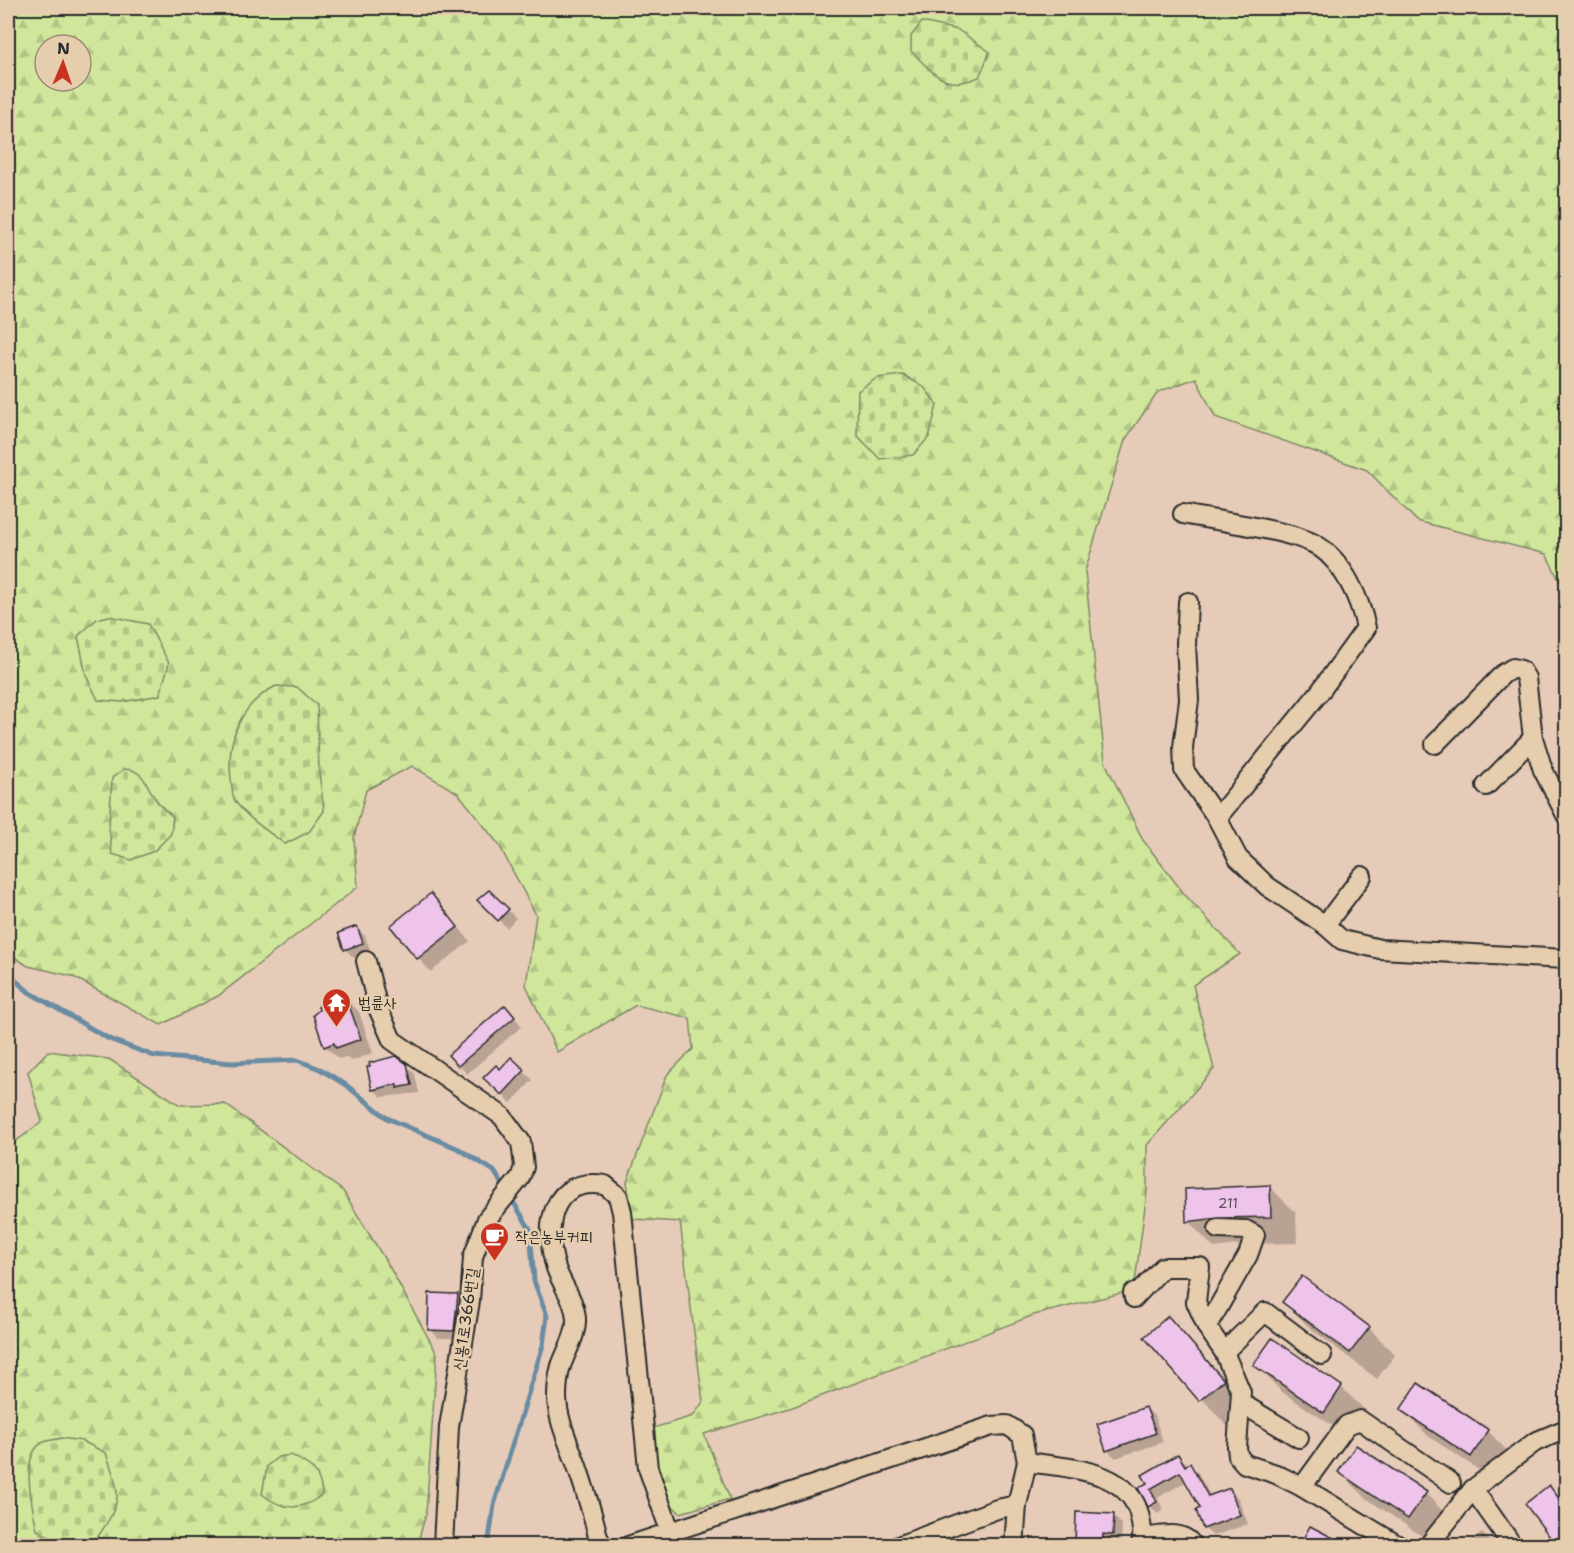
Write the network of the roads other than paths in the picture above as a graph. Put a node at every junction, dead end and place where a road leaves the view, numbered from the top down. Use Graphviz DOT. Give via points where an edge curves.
graph roads {
  1 [pos="1183,514"];
  2 [pos="1188,602"];
  3 [pos="1533,738"];
  4 [pos="1435,744"];
  5 [pos="1486,786"];
  6 [pos="1566,815"];
  7 [pos="1217,818"];
  8 [pos="1362,876"];
  9 [pos="1325,925"];
  10 [pos="1566,959"];
  11 [pos="366,961"];
  12 [pos="1218,1229"];
  13 [pos="1133,1293"];
  14 [pos="1207,1327"];
  15 [pos="1224,1352"];
  16 [pos="1322,1355"];
  17 [pos="1240,1403"];
  18 [pos="1566,1429"];
  19 [pos="1299,1438"];
  20 [pos="1027,1462"];
  21 [pos="1451,1483"];
  22 [pos="1302,1486"];
  23 [pos="1473,1489"];
  24 [pos="1017,1505"];
  25 [pos="670,1532"];
  26 [pos="1142,1542"];
  27 [pos="443,1545"];
  28 [pos="603,1545"];
  29 [pos="628,1545"];
  30 [pos="898,1545"];
  31 [pos="1014,1545"];
  32 [pos="1193,1545"];
  33 [pos="1399,1545"];
  34 [pos="1428,1545"];
  35 [pos="1514,1545"];
  1 -- 7 [label="street" via="1297,537 1318,546 1354,590 1366,628 1319,693"];
  2 -- 7 [label="street" via="1189,700 1184,770"];
  3 -- 4 [label="street" via="1526,678 1521,670 1513,668"];
  3 -- 5 [label="street"];
  3 -- 6 [label="street" via="1543,770"];
  7 -- 9 [label="street" via="1238,858 1267,886"];
  8 -- 9 [label="street"];
  9 -- 10 [label="street" via="1342,940 1380,950"];
  11 -- 27 [label="street, 신봉1로366번길" via="378,1008 392,1040 501,1116 515,1131 524,1154 520,1178 487,1219 473,1257 450,1427"];
  12 -- 14 [label="street" via="1251,1231 1255,1240"];
  13 -- 14 [label="street" via="1134,1298 1163,1267 1200,1267 1196,1302"];
  14 -- 15 [label="street"];
  15 -- 16 [label="street" via="1265,1312"];
  15 -- 17 [label="street" via="1239,1386"];
  17 -- 19 [label="street"];
  17 -- 22 [label="street" via="1238,1456 1245,1464"];
  18 -- 23 [label="street" via="1535,1442"];
  20 -- 24 [label="street"];
  20 -- 25 [label="street" via="1022,1435 1007,1425 992,1426"];
  20 -- 26 [label="street" via="1109,1478 1124,1487 1138,1505"];
  21 -- 22 [label="street" via="1360,1420 1347,1425"];
  22 -- 33 [label="street"];
  23 -- 34 [label="street"];
  23 -- 35 [label="street"];
  24 -- 30 [label="street"];
  24 -- 31 [label="street"];
  25 -- 28 [label="street" via="648,1468 618,1196 605,1185 579,1185 565,1192 554,1206 556,1269 576,1317 560,1368 557,1401"];
  25 -- 29 [label="street"];
  26 -- 32 [label="street" via="1177,1535 1189,1538"];
}
